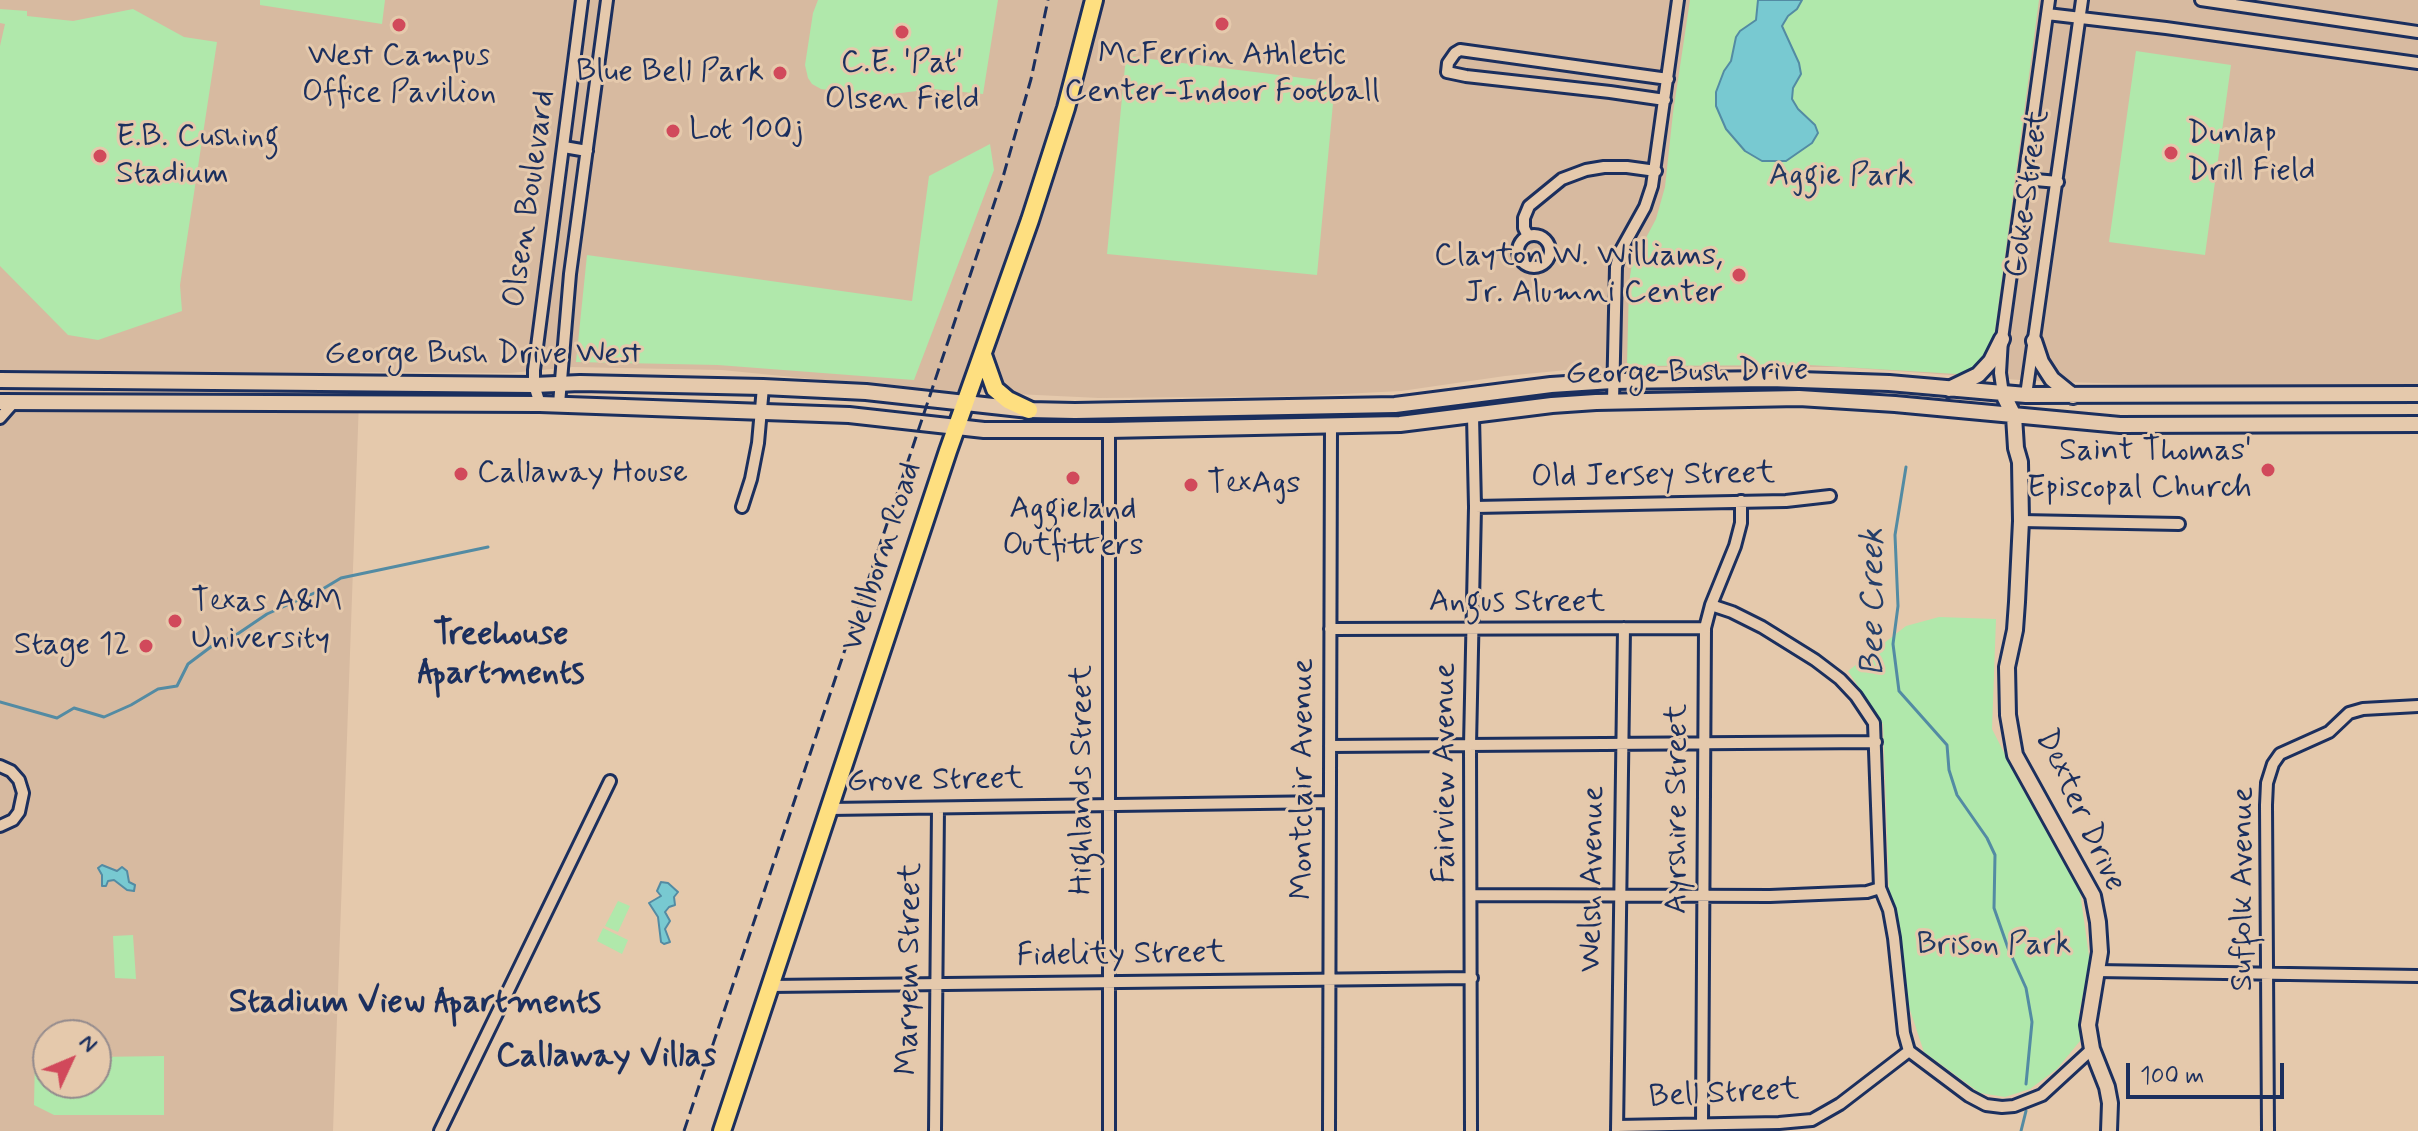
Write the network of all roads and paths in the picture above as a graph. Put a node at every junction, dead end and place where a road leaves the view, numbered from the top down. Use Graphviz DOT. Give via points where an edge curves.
graph roads {
  1 [pos="582,0"];
  2 [pos="607,0"];
  3 [pos="1094,0"];
  4 [pos="1678,0"];
  5 [pos="2049,0"];
  6 [pos="2082,0"];
  7 [pos="2201,0"];
  8 [pos="2047,14"];
  9 [pos="2080,19"];
  10 [pos="2418,32"];
  11 [pos="2418,63"];
  12 [pos="1668,79"];
  13 [pos="1665,100"];
  14 [pos="564,147"];
  15 [pos="587,151"];
  16 [pos="1656,171"];
  17 [pos="2024,179"];
  18 [pos="2058,182"];
  19 [pos="1528,236"];
  20 [pos="2002,339"];
  21 [pos="2034,341"];
  22 [pos="983,355"];
  23 [pos="0,380"];
  24 [pos="228,381"];
  25 [pos="1612,381"];
  26 [pos="560,383"];
  27 [pos="534,385"];
  28 [pos="763,387"];
  29 [pos="1948,389"];
  30 [pos="2003,394"];
  31 [pos="2418,394"];
  32 [pos="2026,395"];
  33 [pos="2073,396"];
  34 [pos="1613,401"];
  35 [pos="7,402"];
  36 [pos="1433,402"];
  37 [pos="147,403"];
  38 [pos="966,403"];
  39 [pos="540,404"];
  40 [pos="559,404"];
  41 [pos="1029,410"];
  42 [pos="761,411"];
  43 [pos="1473,416"];
  44 [pos="2014,416"];
  45 [pos="0,418"];
  46 [pos="2418,424"];
  47 [pos="957,426"];
  48 [pos="1331,427"];
  49 [pos="1109,430"];
  50 [pos="1830,496"];
  51 [pos="1741,501"];
  52 [pos="742,507"];
  53 [pos="1475,507"];
  54 [pos="2021,521"];
  55 [pos="2179,524"];
  56 [pos="1711,605"];
  57 [pos="1624,628"];
  58 [pos="1705,628"];
  59 [pos="1330,629"];
  60 [pos="1473,629"];
  61 [pos="2418,706"];
  62 [pos="1876,742"];
  63 [pos="1704,743"];
  64 [pos="1623,744"];
  65 [pos="1470,745"];
  66 [pos="1330,746"];
  67 [pos="0,766"];
  68 [pos="610,781"];
  69 [pos="1330,802"];
  70 [pos="1109,805"];
  71 [pos="938,808"];
  72 [pos="829,809"];
  73 [pos="0,826"];
  74 [pos="1880,888"];
  75 [pos="1471,895"];
  76 [pos="1620,895"];
  77 [pos="1703,895"];
  78 [pos="2096,971"];
  79 [pos="2269,974"];
  80 [pos="2418,976"];
  81 [pos="1472,978"];
  82 [pos="1329,980"];
  83 [pos="1109,982"];
  84 [pos="937,984"];
  85 [pos="770,986"];
  86 [pos="2092,1049"];
  87 [pos="1909,1051"];
  88 [pos="1702,1124"];
  89 [pos="1779,1127"];
  90 [pos="1617,1128"];
  91 [pos="440,1131"];
  92 [pos="722,1131"];
  93 [pos="935,1131"];
  94 [pos="1109,1131"];
  95 [pos="1329,1131"];
  96 [pos="1471,1131"];
  97 [pos="2109,1131"];
  98 [pos="2268,1131"];
  1 -- 14 [label="street, Olsen Boulevard"];
  2 -- 15 [label="street, Olsen Boulevard"];
  3 -- 22 [label="main road, Wellborn Road" via="1066,108"];
  4 -- 12 [label="street"];
  5 -- 8 [label="street"];
  6 -- 9 [label="street, Coke Street"];
  7 -- 10 [label="street"];
  8 -- 9 [label="street"];
  8 -- 17 [label="street"];
  9 -- 11 [label="street"];
  9 -- 18 [label="street, Coke Street"];
  12 -- 13 [label="street"];
  12 -- 13 [label="street" via="1460,50 1448,63 1447,72"];
  13 -- 16 [label="street"];
  14 -- 15 [label="street"];
  14 -- 27 [label="street, Olsen Boulevard"];
  15 -- 26 [label="street, Olsen Boulevard"];
  16 -- 19 [label="street" via="1604,167 1562,179 1529,206 1524,218"];
  16 -- 25 [label="street" via="1616,267"];
  17 -- 18 [label="street"];
  17 -- 20 [label="street"];
  18 -- 21 [label="street, Coke Street"];
  20 -- 29 [label="main road" via="1978,375"];
  20 -- 30 [label="street"];
  21 -- 32 [label="street, Coke Street"];
  21 -- 33 [label="main road" via="2052,379"];
  22 -- 38 [label="main road, Wellborn Road"];
  22 -- 41 [label="main road" via="995,389"];
  23 -- 24 [label="main road, George Bush Drive West"];
  24 -- 27 [label="main road, George Bush Drive West"];
  24 -- 37 [label="main road" via="206,394 150,394"];
  25 -- 29 [label="main road, George Bush Drive" via="1815,379"];
  25 -- 34 [label="street"];
  25 -- 36 [label="main road, George Bush Drive"];
  26 -- 27 [label="main road, George Bush Drive West"];
  26 -- 28 [label="main road, George Bush Drive West"];
  26 -- 40 [label="street, Olsen Boulevard"];
  27 -- 39 [label="street, Olsen Boulevard"];
  28 -- 38 [label="main road, George Bush Drive West"];
  28 -- 42 [label="street"];
  29 -- 30 [label="main road, George Bush Drive"];
  30 -- 32 [label="main road, George Bush Drive"];
  30 -- 44 [label="main road"];
  31 -- 33 [label="main road, George Bush Drive"];
  32 -- 33 [label="main road, George Bush Drive"];
  32 -- 44 [label="main road"];
  34 -- 43 [label="main road, George Bush Drive"];
  34 -- 44 [label="main road, George Bush Drive" via="1837,399"];
  35 -- 37 [label="main road, George Bush Drive West"];
  35 -- 45 [label="street"];
  36 -- 41 [label="main road, George Bush Drive"];
  36 -- 48 [label="main road" via="1425,412 1339,417"];
  37 -- 39 [label="main road, George Bush Drive West"];
  38 -- 41 [label="main road, George Bush Drive"];
  38 -- 47 [label="main road, Wellborn Road"];
  39 -- 40 [label="main road, George Bush Drive West"];
  40 -- 42 [label="main road, George Bush Drive West"];
  42 -- 47 [label="main road, George Bush Drive West"];
  42 -- 52 [label="street"];
  43 -- 48 [label="main road, George Bush Drive"];
  43 -- 53 [label="street, Fairview Avenue"];
  44 -- 46 [label="main road, George Bush Drive" via="2120,425"];
  44 -- 54 [label="main road, Dexter Drive"];
  47 -- 49 [label="main road, George Bush Drive"];
  47 -- 72 [label="main road, Wellborn Road"];
  48 -- 49 [label="main road, George Bush Drive"];
  48 -- 59 [label="street, Montclair Avenue"];
  49 -- 70 [label="street, Highlands Street"];
  50 -- 51 [label="street, Old Jersey Street"];
  51 -- 53 [label="street, Old Jersey Street"];
  51 -- 56 [label="street, Ayrshire Street" via="1735,546"];
  53 -- 60 [label="street, Fairview Avenue"];
  54 -- 55 [label="street"];
  54 -- 78 [label="main road, Dexter Drive" via="2015,630 2007,667 2015,755 2093,896 2100,952"];
  56 -- 58 [label="street, Ayrshire Street"];
  56 -- 62 [label="street" via="1762,627 1840,679 1874,723"];
  57 -- 58 [label="street, Angus Street"];
  57 -- 60 [label="street, Angus Street"];
  57 -- 64 [label="street, Welsh Avenue"];
  58 -- 63 [label="street, Ayrshire Street"];
  59 -- 60 [label="street, Angus Street"];
  59 -- 66 [label="street, Montclair Avenue"];
  60 -- 65 [label="street, Fairview Avenue"];
  61 -- 79 [label="street, Suffolk Avenue" via="2349,713 2329,732 2280,754 2273,764 2267,783"];
  62 -- 63 [label="street"];
  62 -- 74 [label="street"];
  63 -- 64 [label="street"];
  63 -- 77 [label="street, Ayrshire Street"];
  64 -- 65 [label="street"];
  64 -- 76 [label="street, Welsh Avenue"];
  65 -- 66 [label="street"];
  65 -- 75 [label="street, Fairview Avenue"];
  66 -- 69 [label="street, Montclair Avenue"];
  67 -- 73 [label="street" via="19,780 23,793 19,812"];
  68 -- 91 [label="street"];
  69 -- 70 [label="street, Grove Street"];
  69 -- 82 [label="street, Montclair Avenue"];
  70 -- 71 [label="street, Grove Street"];
  70 -- 83 [label="street, Highlands Street"];
  71 -- 72 [label="street, Grove Street"];
  71 -- 84 [label="street, Maryem Street"];
  72 -- 85 [label="main road, Wellborn Road"];
  74 -- 77 [label="street"];
  74 -- 87 [label="street" via="1894,938"];
  75 -- 76 [label="street"];
  75 -- 81 [label="street, Fairview Avenue"];
  76 -- 77 [label="street"];
  76 -- 90 [label="street, Welsh Avenue"];
  77 -- 88 [label="street, Ayrshire Street"];
  78 -- 79 [label="street"];
  78 -- 86 [label="main road, Dexter Drive" via="2088,1025"];
  79 -- 80 [label="street"];
  79 -- 98 [label="street, Suffolk Avenue"];
  81 -- 82 [label="street, Fidelity Street"];
  81 -- 96 [label="street, Fairview Avenue"];
  82 -- 83 [label="street, Fidelity Street"];
  82 -- 95 [label="street, Montclair Avenue"];
  83 -- 84 [label="street, Fidelity Street"];
  83 -- 94 [label="street, Highlands Street"];
  84 -- 85 [label="street, Fidelity Street"];
  84 -- 93 [label="street, Maryem Street"];
  85 -- 92 [label="main road, Wellborn Road"];
  86 -- 87 [label="street" via="2042,1095 2002,1107 1969,1096"];
  86 -- 97 [label="main road, Dexter Drive" via="2107,1087"];
  87 -- 89 [label="street, Bell Street" via="1840,1104 1812,1120"];
  88 -- 89 [label="street, Bell Street"];
  88 -- 90 [label="street, Bell Street"];
}
